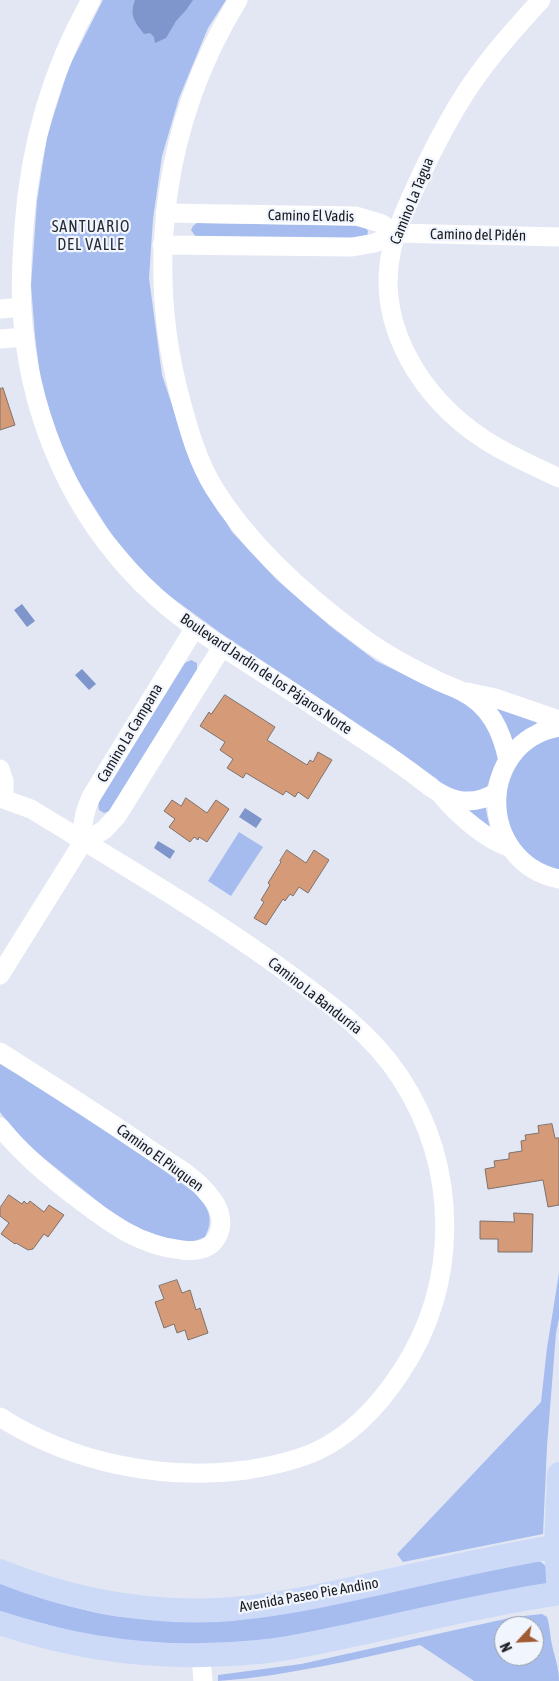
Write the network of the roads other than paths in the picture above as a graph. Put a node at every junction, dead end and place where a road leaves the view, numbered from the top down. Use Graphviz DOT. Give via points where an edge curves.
graph roads {
  1 [pos="91,0"];
  2 [pos="238,0"];
  3 [pos="541,0"];
  4 [pos="165,213"];
  5 [pos="396,233"];
  6 [pos="559,237"];
  7 [pos="162,245"];
  8 [pos="22,307"];
  9 [pos="0,309"];
  10 [pos="25,337"];
  11 [pos="0,339"];
  12 [pos="559,478"];
  13 [pos="194,628"];
  14 [pos="222,647"];
  15 [pos="461,691"];
  16 [pos="559,720"];
  17 [pos="559,728"];
  18 [pos="508,761"];
  19 [pos="0,769"];
  20 [pos="497,792"];
  21 [pos="440,793"];
  22 [pos="2,799"];
  23 [pos="83,842"];
  24 [pos="510,847"];
  25 [pos="559,879"];
  26 [pos="0,975"];
  27 [pos="0,1052"];
  28 [pos="0,1127"];
  29 [pos="0,1417"];
  30 [pos="559,1474"];
  31 [pos="558,1547"];
  32 [pos="0,1571"];
  33 [pos="559,1593"];
  34 [pos="0,1623"];
  35 [pos="201,1656"];
  36 [pos="203,1681"];
  1 -- 8 [label="street, Boulevard Jardín de los Pájaros Norte" via="56,72 35,145 26,203"];
  2 -- 4 [label="street" via="206,59 187,108"];
  3 -- 5 [label="street, Camino La Tagua" via="493,54 467,90 427,162"];
  4 -- 5 [label="street, Camino El Vadis" via="356,216 380,223"];
  4 -- 7 [label="street"];
  5 -- 6 [label="street, Camino del Pidén"];
  5 -- 7 [label="street, Camino El Vadis" via="375,243 352,247"];
  5 -- 12 [label="street, Camino La Tagua" via="390,268 391,303 398,336 415,369 440,402 469,428 504,451"];
  7 -- 15 [label="street" via="164,315 176,384 196,448 226,506 279,568 340,620 391,657"];
  8 -- 9 [label="street"];
  8 -- 10 [label="street, Boulevard Jardín de los Pájaros Norte"];
  10 -- 11 [label="street"];
  10 -- 13 [label="street, Boulevard Jardín de los Pájaros Norte" via="39,411 79,503 130,571"];
  13 -- 14 [label="street, Boulevard Jardín de los Pájaros Norte"];
  13 -- 23 [label="street, Camino La Campana" via="91,797 83,818"];
  14 -- 21 [label="street, Boulevard Jardín de los Pájaros Norte"];
  14 -- 23 [label="street" via="117,816 104,830"];
  15 -- 16 [label="street" via="495,698"];
  15 -- 18 [label="street" via="481,704 493,718"];
  17 -- 18 [label="street" via="533,737"];
  18 -- 20 [label="street"];
  19 -- 22 [label="street, Camino La Bandurria" via="4,781"];
  20 -- 21 [label="street, Boulevard Jardín de los Pájaros Norte" via="469,802"];
  20 -- 24 [label="street" via="500,826"];
  21 -- 24 [label="street, Boulevard Jardín de los Pájaros Norte" via="486,835"];
  22 -- 23 [label="street, Camino La Bandurria" via="31,809"];
  23 -- 26 [label="street"];
  23 -- 29 [label="street, Camino La Bandurria" via="238,938 351,1022 386,1057 422,1115 436,1158 446,1217 443,1261 427,1324 396,1380 346,1434 304,1457 236,1471 189,1473 148,1469 75,1453 42,1440"];
  24 -- 25 [label="street" via="528,866"];
  27 -- 28 [label="street, Camino El Piuquen" via="191,1177 217,1205 221,1223 216,1239 202,1250 186,1251 150,1243 126,1232 48,1174"];
  30 -- 31 [label="main road"];
  31 -- 32 [label="main road, Avenida Paseo Pie Andino" via="278,1604 219,1610 148,1608 99,1601"];
  31 -- 33 [label="main road"];
  33 -- 35 [label="main road" via="295,1647"];
  34 -- 35 [label="main road" via="90,1647 151,1655"];
  35 -- 36 [label="street"];
}
